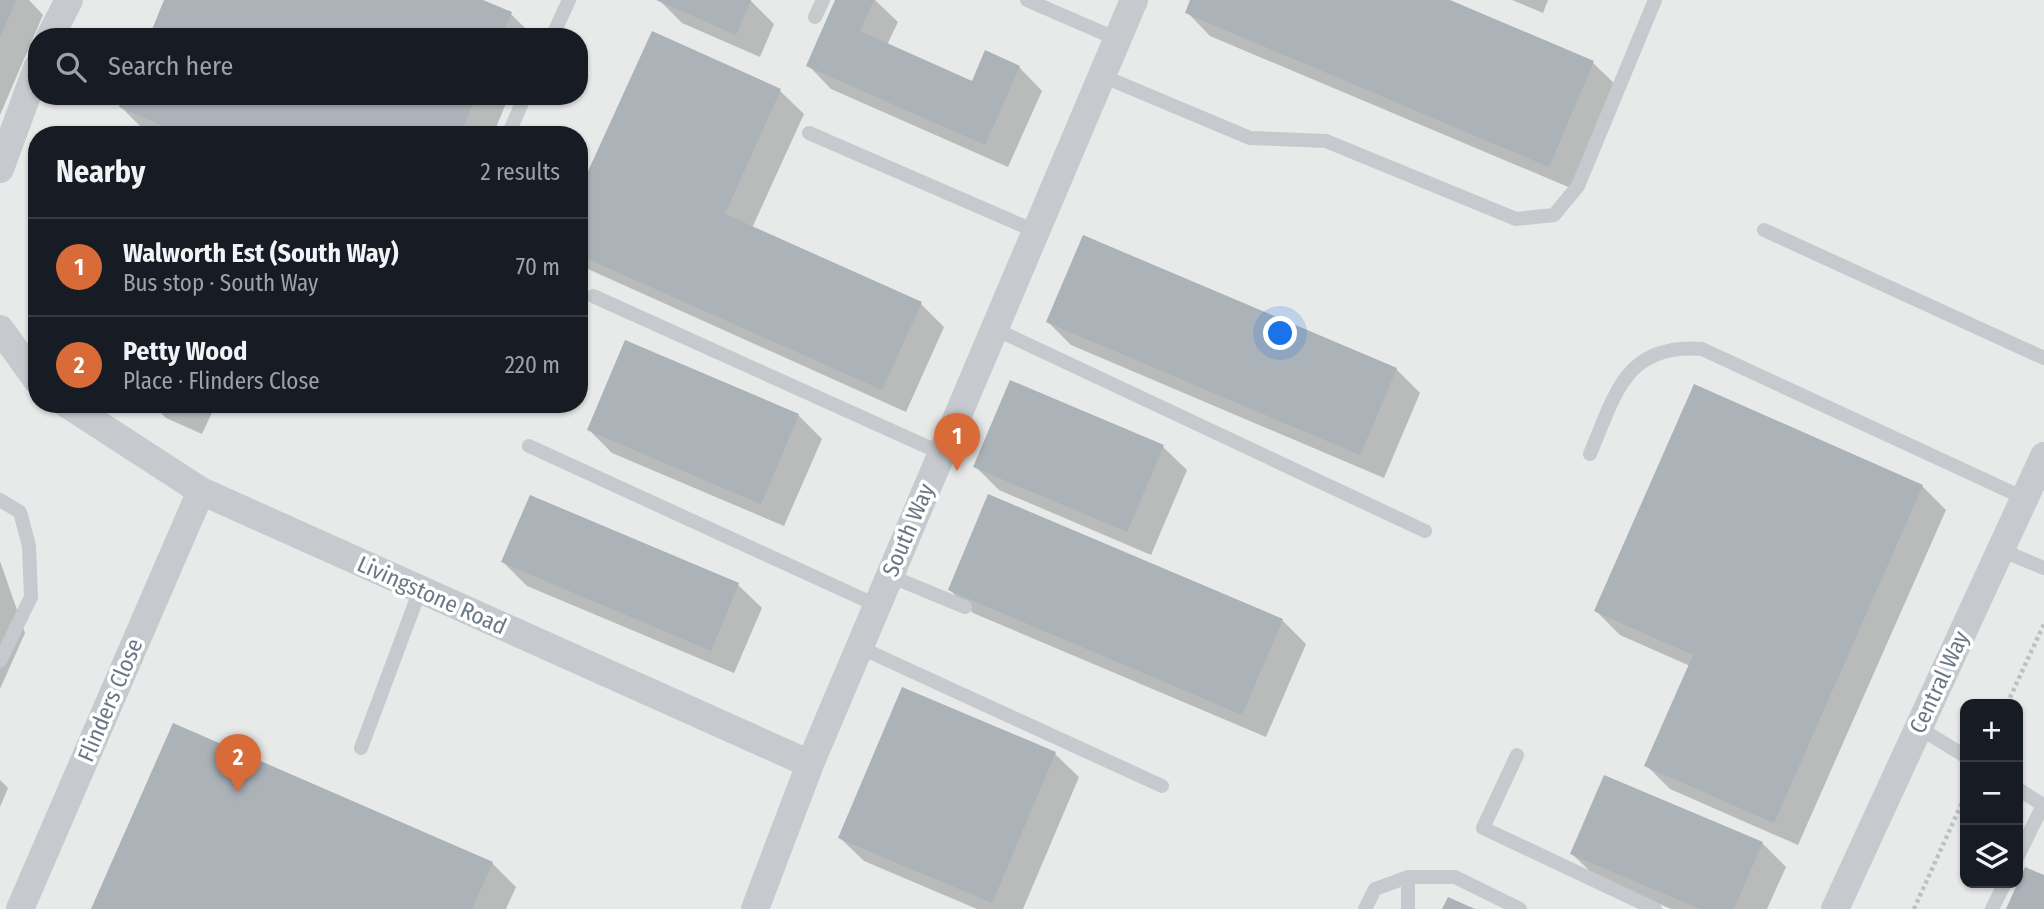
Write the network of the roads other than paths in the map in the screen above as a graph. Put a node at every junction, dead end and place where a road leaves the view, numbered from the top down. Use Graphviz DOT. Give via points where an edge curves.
graph roads {
  1 [pos="69,0"];
  2 [pos="569,0"];
  3 [pos="823,0"];
  4 [pos="1027,0"];
  5 [pos="1134,0"];
  6 [pos="1655,0"];
  7 [pos="815,17"];
  8 [pos="55,28"];
  9 [pos="556,28"];
  10 [pos="1117,39"];
  11 [pos="1100,75"];
  12 [pos="28,93"];
  13 [pos="521,105"];
  14 [pos="512,126"];
  15 [pos="809,133"];
  16 [pos="0,169"];
  17 [pos="1764,230"];
  18 [pos="1035,231"];
  19 [pos="593,296"];
  20 [pos="0,329"];
  21 [pos="995,329"];
  22 [pos="2044,358"];
  23 [pos="28,368"];
  24 [pos="81,413"];
  25 [pos="529,446"];
  26 [pos="941,453"];
  27 [pos="1590,454"];
  28 [pos="2044,456"];
  29 [pos="201,491"];
  30 [pos="2024,498"];
  31 [pos="0,500"];
  32 [pos="1425,531"];
  33 [pos="2001,550"];
  34 [pos="2044,568"];
  35 [pos="890,576"];
  36 [pos="420,590"];
  37 [pos="876,606"];
  38 [pos="965,607"];
  39 [pos="859,647"];
  40 [pos="0,661"];
  41 [pos="1919,728"];
  42 [pos="361,748"];
  43 [pos="1960,753"];
  44 [pos="1517,755"];
  45 [pos="810,764"];
  46 [pos="1162,786"];
  47 [pos="2023,792"];
  48 [pos="2023,846"];
  49 [pos="1408,877"];
  50 [pos="2002,888"];
  51 [pos="20,909"];
  52 [pos="755,909"];
  53 [pos="1365,909"];
  54 [pos="1408,909"];
  55 [pos="1520,909"];
  56 [pos="1655,909"];
  57 [pos="1835,909"];
  58 [pos="1992,909"];
  1 -- 8 [label="street"];
  2 -- 9 [label="lane"];
  3 -- 7 [label="lane"];
  4 -- 10 [label="lane"];
  5 -- 10 [label="street, South Way"];
  6 -- 11 [label="lane" via="1578,186 1554,215 1516,219 1326,141 1250,138"];
  10 -- 11 [label="street, South Way"];
  11 -- 18 [label="street, South Way"];
  12 -- 16 [label="street"];
  13 -- 14 [label="lane"];
  15 -- 18 [label="lane"];
  17 -- 22 [label="lane"];
  18 -- 21 [label="street, South Way"];
  19 -- 26 [label="lane"];
  20 -- 23 [label="street"];
  21 -- 26 [label="street, South Way"];
  21 -- 32 [label="lane"];
  24 -- 29 [label="street, Livingstone Road"];
  25 -- 37 [label="lane"];
  26 -- 35 [label="street, South Way"];
  27 -- 30 [label="lane" via="1621,380 1648,358 1675,347 1702,349"];
  28 -- 30 [label="street, Central Way"];
  29 -- 36 [label="street, Livingstone Road"];
  29 -- 51 [label="street, Flinders Close"];
  30 -- 33 [label="street, Central Way"];
  31 -- 40 [label="lane" via="20,512 29,546 31,597"];
  33 -- 34 [label="lane"];
  33 -- 41 [label="street, Central Way"];
  35 -- 37 [label="street, South Way"];
  35 -- 38 [label="lane"];
  36 -- 42 [label="lane"];
  36 -- 45 [label="street, Livingstone Road"];
  37 -- 39 [label="street, South Way"];
  39 -- 45 [label="street, South Way"];
  39 -- 46 [label="lane"];
  41 -- 43 [label="lane"];
  41 -- 57 [label="street, Central Way"];
  44 -- 56 [label="lane" via="1483,828"];
  45 -- 52 [label="street, South Way"];
  47 -- 48 [label="lane" via="2043,805"];
  49 -- 53 [label="lane" via="1375,889"];
  49 -- 54 [label="lane"];
  49 -- 55 [label="lane" via="1455,877"];
  50 -- 58 [label="lane"];
}
